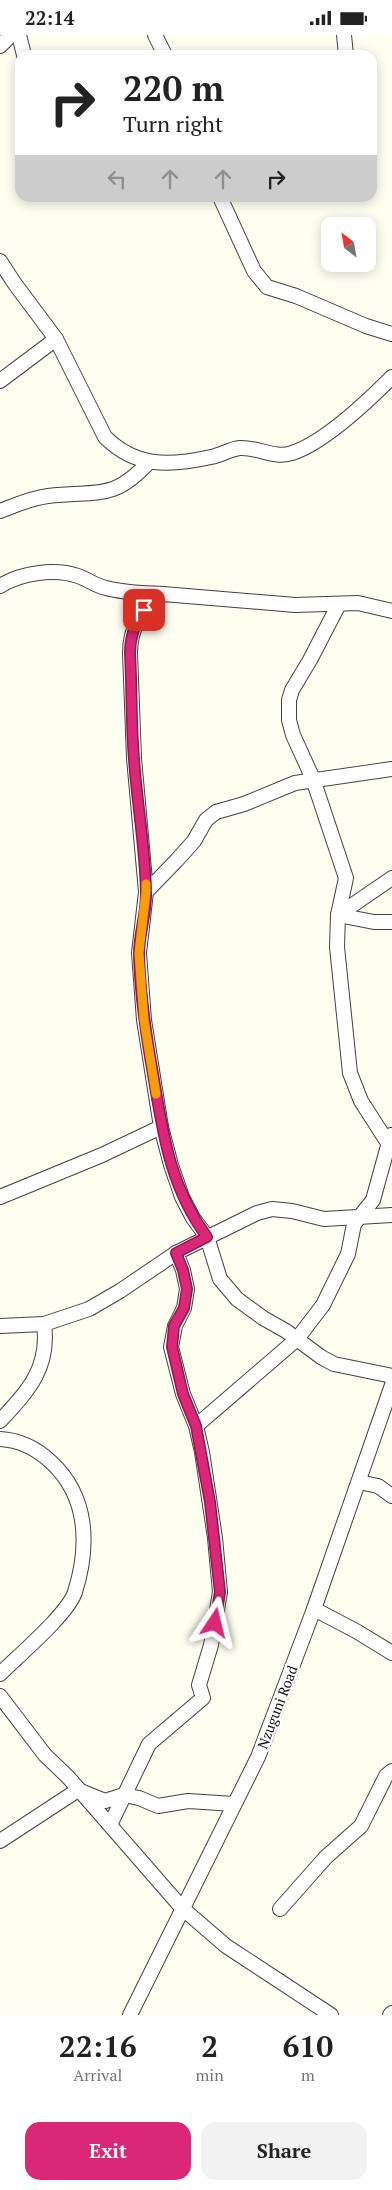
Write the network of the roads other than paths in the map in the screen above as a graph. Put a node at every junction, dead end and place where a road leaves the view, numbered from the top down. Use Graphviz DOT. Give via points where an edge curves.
graph roads {
  1 [pos="11,35"];
  2 [pos="19,35"];
  3 [pos="155,35"];
  4 [pos="344,35"];
  5 [pos="0,47"];
  6 [pos="23,50"];
  7 [pos="162,50"];
  8 [pos="346,50"];
  9 [pos="222,202"];
  10 [pos="0,261"];
  11 [pos="15,284"];
  12 [pos="0,287"];
  13 [pos="392,334"];
  14 [pos="56,339"];
  15 [pos="392,377"];
  16 [pos="0,381"];
  17 [pos="149,462"];
  18 [pos="0,511"];
  19 [pos="0,586"];
  20 [pos="163,594"];
  21 [pos="339,604"];
  22 [pos="392,611"];
  23 [pos="392,769"];
  24 [pos="313,779"];
  25 [pos="392,878"];
  26 [pos="146,891"];
  27 [pos="338,915"];
  28 [pos="392,922"];
  29 [pos="161,1127"];
  30 [pos="390,1138"];
  31 [pos="0,1197"];
  32 [pos="392,1215"];
  33 [pos="358,1217"];
  34 [pos="207,1237"];
  35 [pos="176,1253"];
  36 [pos="44,1324"];
  37 [pos="0,1326"];
  38 [pos="297,1339"];
  39 [pos="392,1375"];
  40 [pos="392,1385"];
  41 [pos="0,1421"];
  42 [pos="196,1426"];
  43 [pos="0,1439"];
  44 [pos="358,1482"];
  45 [pos="392,1496"];
  46 [pos="314,1609"];
  47 [pos="392,1653"];
  48 [pos="0,1674"];
  49 [pos="0,1696"];
  50 [pos="392,1771"];
  51 [pos="78,1790"];
  52 [pos="124,1795"];
  53 [pos="234,1804"];
  54 [pos="110,1825"];
  55 [pos="0,1841"];
  56 [pos="182,1908"];
  57 [pos="280,1909"];
  58 [pos="130,2015"];
  59 [pos="331,2015"];
  1 -- 5 [label="street"];
  2 -- 6 [label="street"];
  3 -- 7 [label="street"];
  4 -- 8 [label="street"];
  9 -- 13 [label="street" via="254,271 267,287"];
  10 -- 11 [label="street"];
  11 -- 12 [label="street"];
  11 -- 14 [label="street"];
  14 -- 16 [label="street"];
  14 -- 17 [label="street" via="105,437 118,449"];
  15 -- 17 [label="street" via="318,440 292,454 278,455 239,448 210,457 164,464"];
  17 -- 18 [label="street" via="135,477 115,489 48,496"];
  19 -- 20 [label="street" via="18,576 56,573 77,575 103,588"];
  20 -- 21 [label="street" via="295,605"];
  20 -- 26 [label="street" via="144,610 137,621 130,646 134,758"];
  21 -- 22 [label="street" via="358,603"];
  21 -- 24 [label="street" via="289,699 291,729"];
  23 -- 24 [label="street"];
  24 -- 26 [label="street" via="285,785 212,815 183,854"];
  24 -- 27 [label="street" via="346,878"];
  25 -- 27 [label="street"];
  26 -- 29 [label="street" via="139,953 141,987"];
  27 -- 28 [label="street"];
  27 -- 30 [label="street" via="337,947 350,1073 361,1101"];
  29 -- 31 [label="street"];
  29 -- 34 [label="street" via="182,1197"];
  30 -- 33 [label="street" via="374,1200"];
  32 -- 33 [label="street"];
  33 -- 34 [label="street" via="324,1219 272,1209"];
  33 -- 38 [label="street" via="348,1254 331,1290"];
  34 -- 35 [label="street"];
  34 -- 38 [label="street" via="220,1279 227,1290 263,1319"];
  35 -- 36 [label="street" via="104,1301"];
  35 -- 42 [label="street" via="187,1289 184,1308 174,1326 172,1347 183,1394"];
  36 -- 37 [label="street"];
  36 -- 41 [label="street" via="46,1342 42,1365 21,1398"];
  38 -- 39 [label="street" via="334,1364"];
  38 -- 42 [label="street"];
  40 -- 44 [label="street, Nzuguni Road"];
  42 -- 52 [label="street" via="210,1502 220,1592 211,1645 198,1685 204,1698 149,1744"];
  43 -- 48 [label="street" via="31,1447 61,1472 74,1490 82,1512 84,1532 80,1580 68,1604"];
  44 -- 45 [label="street" via="378,1486"];
  44 -- 46 [label="street, Nzuguni Road"];
  46 -- 47 [label="street"];
  46 -- 53 [label="street, Nzuguni Road" via="258,1757"];
  49 -- 51 [label="street" via="45,1755"];
  50 -- 57 [label="street" via="386,1776 361,1826 326,1857"];
  51 -- 52 [label="street" via="105,1801"];
  51 -- 54 [label="street"];
  51 -- 55 [label="street"];
  52 -- 53 [label="street" via="158,1806 188,1801"];
  52 -- 54 [label="street"];
  53 -- 56 [label="street, Nzuguni Road"];
  54 -- 56 [label="street"];
  56 -- 58 [label="street, Nzuguni Road"];
  56 -- 59 [label="street" via="226,1946"];
}
